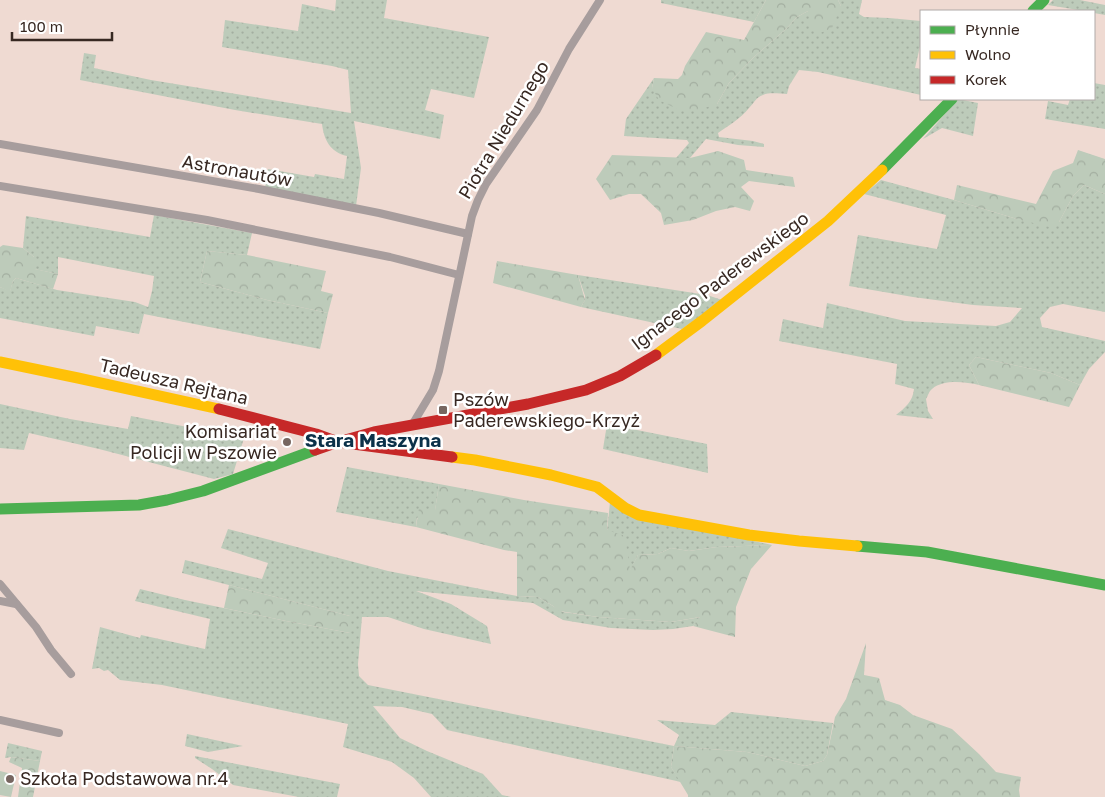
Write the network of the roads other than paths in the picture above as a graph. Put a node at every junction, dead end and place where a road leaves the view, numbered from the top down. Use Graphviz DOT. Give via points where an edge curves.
graph roads {
  1 [pos="600,0"];
  2 [pos="1044,0"];
  3 [pos="1034,10"];
  4 [pos="951,100"];
  5 [pos="0,144"];
  6 [pos="0,186"];
  7 [pos="468,234"];
  8 [pos="459,275"];
  9 [pos="0,362"];
  10 [pos="412,426"];
  11 [pos="338,442"];
  12 [pos="0,509"];
  13 [pos="0,584"];
  14 [pos="1105,585"];
  15 [pos="0,601"];
  16 [pos="16,604"];
  17 [pos="71,674"];
  18 [pos="0,720"];
  19 [pos="59,734"];
  1 -- 7 [label="street, Piotra Niedurnego" via="568,49 537,110 486,184 473,212"];
  2 -- 3 [label="street"];
  4 -- 10 [label="street, Ignacego Paderewskiego" via="879,175 828,222 652,358 586,390"];
  5 -- 7 [label="street, Astronautów" via="259,189"];
  6 -- 8 [label="street" via="207,220 390,257"];
  7 -- 8 [label="street, Piotra Niedurnego"];
  8 -- 10 [label="street, Piotra Niedurnego" via="439,371 433,390"];
  9 -- 11 [label="street, Tadeusza Rejtana" via="206,406"];
  10 -- 11 [label="street, Ignacego Paderewskiego"];
  11 -- 12 [label="street, Ignacego Paderewskiego" via="203,491 167,500 140,505"];
  11 -- 14 [label="street, Tadeusza Rejtana" via="475,460 551,475 597,487 639,515 750,535 927,552"];
  13 -- 16 [label="street"];
  15 -- 16 [label="street"];
  16 -- 17 [label="street"];
  18 -- 19 [label="street"];
}
